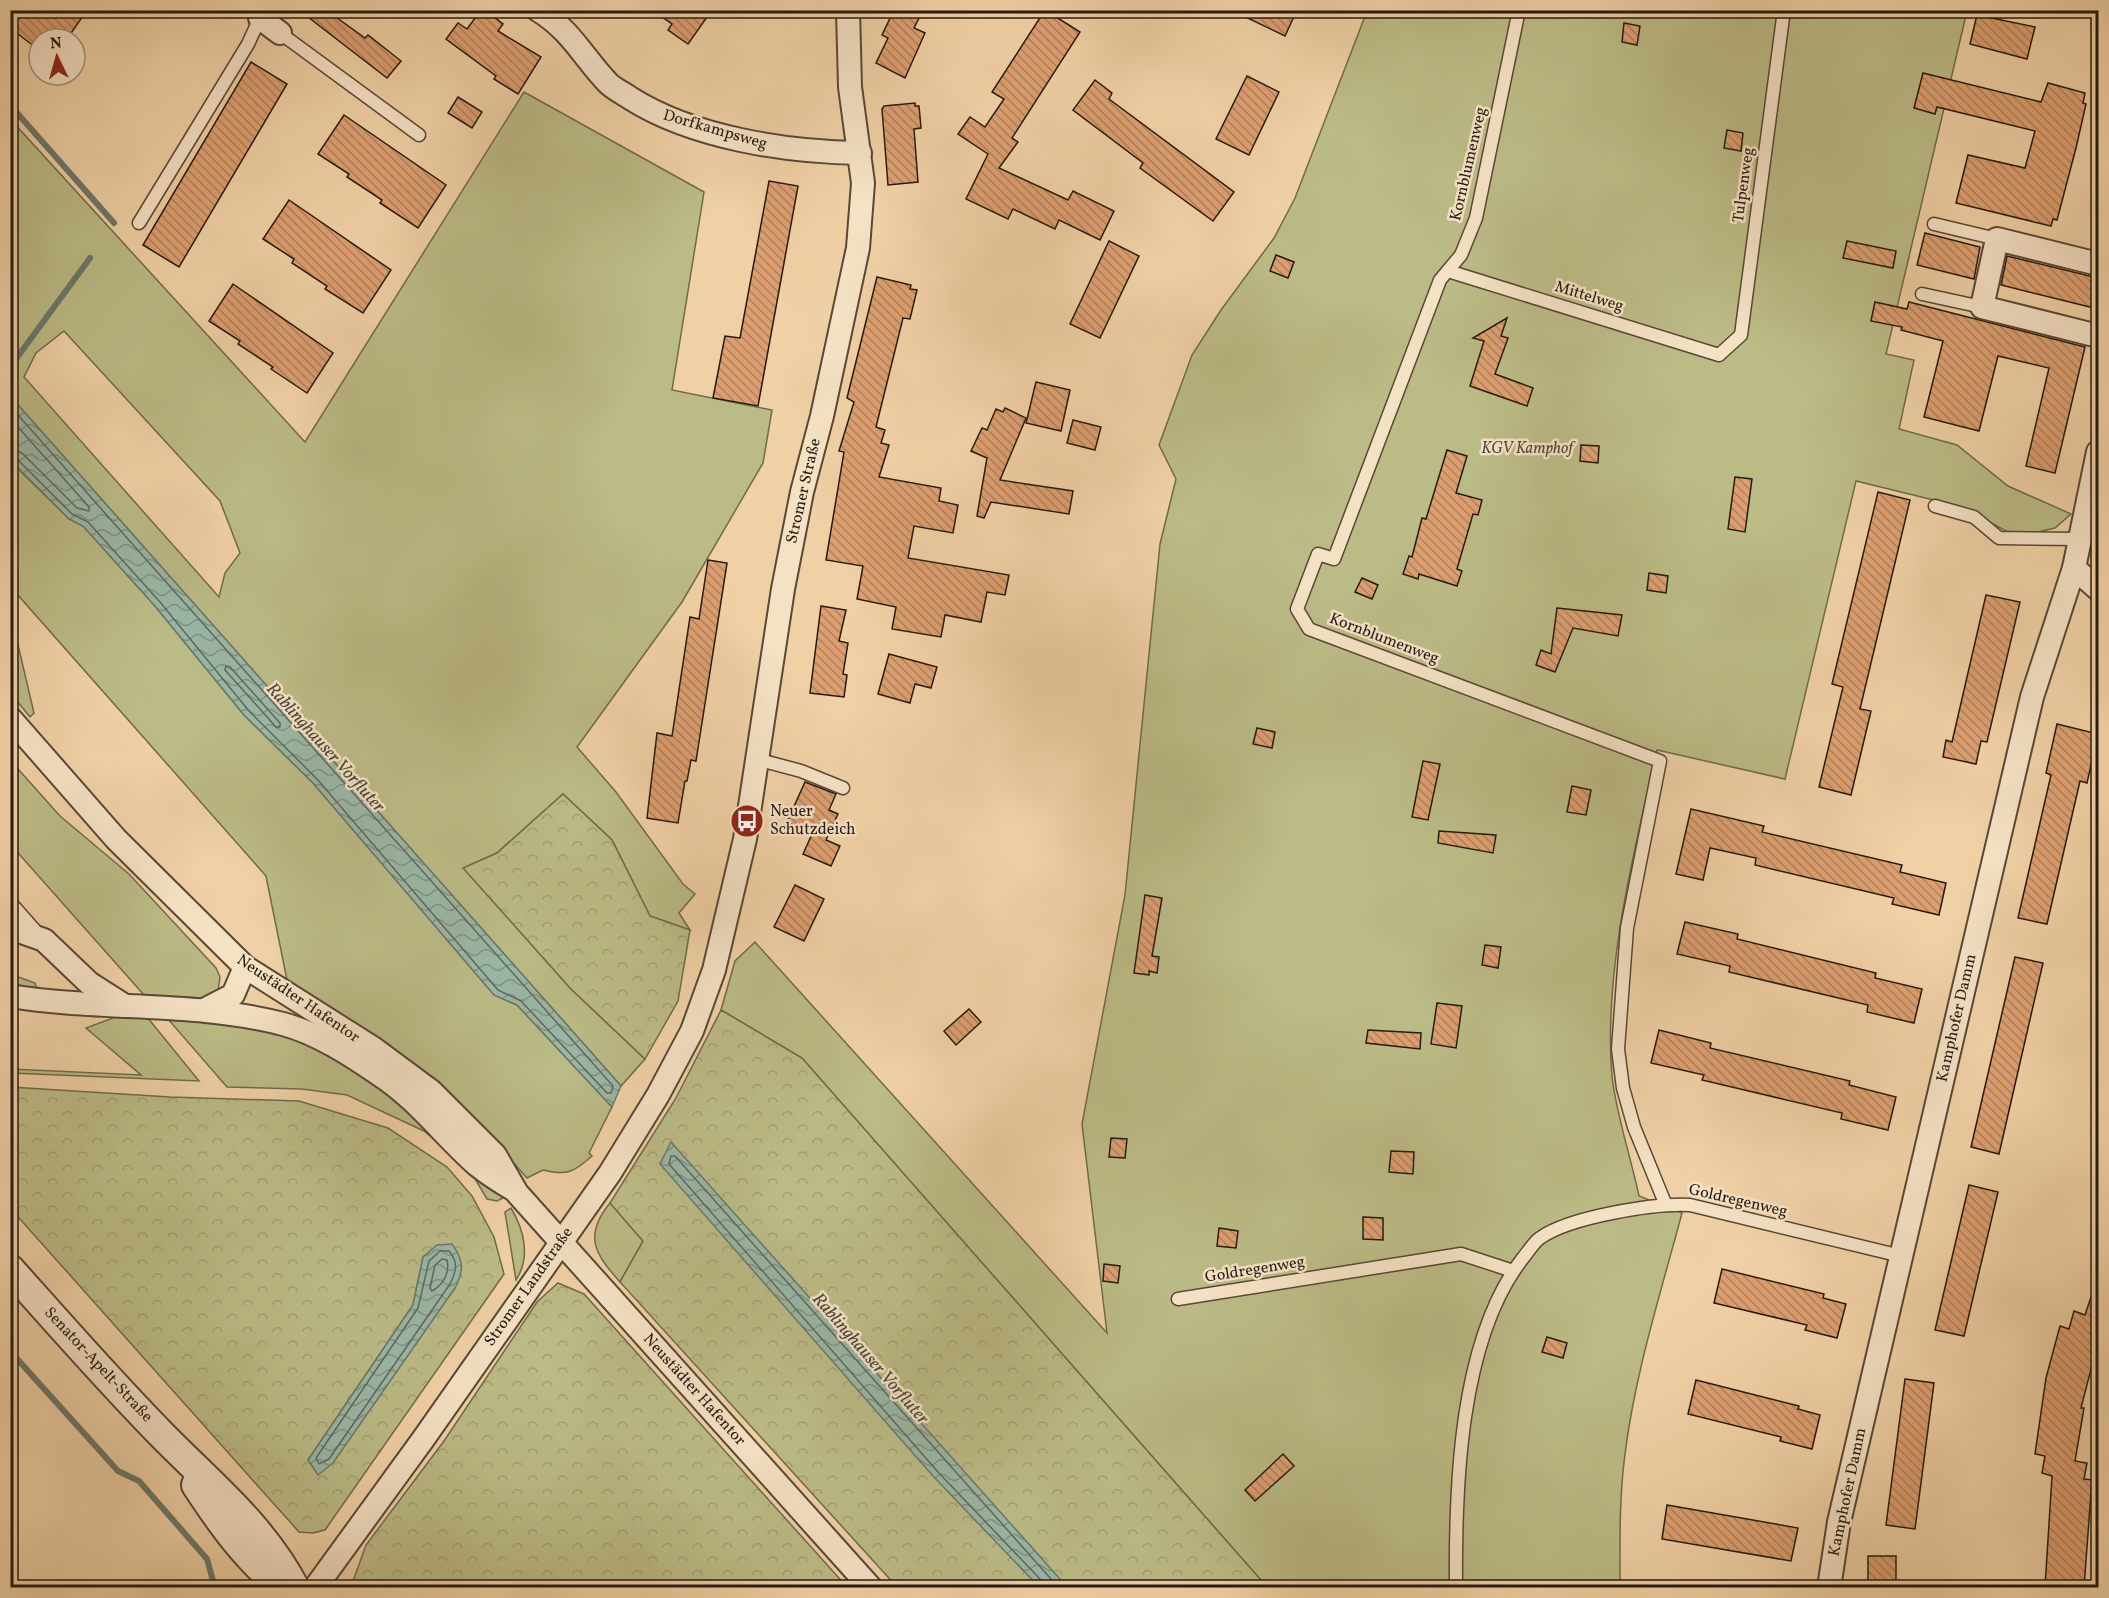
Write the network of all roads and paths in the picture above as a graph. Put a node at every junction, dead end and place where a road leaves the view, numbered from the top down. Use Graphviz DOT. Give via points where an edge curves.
graph roads {
  1 [pos="538,10"];
  2 [pos="848,10"];
  3 [pos="1519,10"];
  4 [pos="1784,10"];
  5 [pos="262,14"];
  6 [pos="279,33"];
  7 [pos="419,135"];
  8 [pos="860,153"];
  9 [pos="139,223"];
  10 [pos="1934,224"];
  11 [pos="1996,240"];
  12 [pos="2098,264"];
  13 [pos="1448,271"];
  14 [pos="1922,294"];
  15 [pos="1982,307"];
  16 [pos="2098,336"];
  17 [pos="1719,355"];
  18 [pos="2098,453"];
  19 [pos="1935,506"];
  20 [pos="2078,539"];
  21 [pos="2074,568"];
  22 [pos="2098,589"];
  23 [pos="10,718"];
  24 [pos="10,739"];
  25 [pos="46,759"];
  26 [pos="756,759"];
  27 [pos="843,788"];
  28 [pos="10,902"];
  29 [pos="10,928"];
  30 [pos="44,940"];
  31 [pos="244,967"];
  32 [pos="714,970"];
  33 [pos="10,996"];
  34 [pos="127,1006"];
  35 [pos="204,1010"];
  36 [pos="517,1193"];
  37 [pos="1665,1203"];
  38 [pos="560,1242"];
  39 [pos="1901,1256"];
  40 [pos="10,1269"];
  41 [pos="1514,1271"];
  42 [pos="1178,1299"];
  43 [pos="161,1434"];
  44 [pos="283,1587"];
  45 [pos="295,1587"];
  46 [pos="315,1587"];
  47 [pos="871,1587"];
  48 [pos="1456,1587"];
  49 [pos="1829,1587"];
  1 -- 8 [label="street, Dorfkampsweg" via="575,40 609,84 656,114 758,145 817,153"];
  2 -- 8 [label="street, Stromer Straße" via="850,87"];
  3 -- 13 [label="lane, Kornblumenweg" via="1476,218 1461,255"];
  4 -- 17 [label="lane, Tulpenweg" via="1741,335"];
  5 -- 6 [label="street"];
  5 -- 9 [label="lane" via="248,44"];
  6 -- 7 [label="lane"];
  8 -- 26 [label="street, Stromer Straße" via="863,183 858,248 802,492"];
  10 -- 11 [label="lane"];
  11 -- 12 [label="street"];
  11 -- 15 [label="street"];
  13 -- 17 [label="lane, Mittelweg"];
  13 -- 37 [label="lane, Kornblumenweg" via="1440,280 1334,559 1318,554 1297,609 1309,629 1660,761 1627,927 1618,1049 1634,1127"];
  14 -- 15 [label="lane"];
  15 -- 16 [label="street"];
  18 -- 20 [label="street, Kamphofer Damm"];
  19 -- 20 [label="lane" via="1974,517 1999,538"];
  20 -- 21 [label="street, Kamphofer Damm"];
  21 -- 22 [label="street"];
  21 -- 39 [label="street, Kamphofer Damm" via="2032,697"];
  23 -- 25 [label="street, Neustädter Hafentor"];
  24 -- 25 [label="street"];
  25 -- 31 [label="street, Neustädter Hafentor" via="116,839"];
  26 -- 27 [label="lane"];
  26 -- 32 [label="street, Stromer Straße" via="745,839"];
  28 -- 30 [label="lane"];
  29 -- 30 [label="street"];
  30 -- 34 [label="street" via="89,983"];
  31 -- 35 [label="street" via="233,994"];
  31 -- 36 [label="street, Neustädter Hafentor" via="373,1048 431,1091 495,1155"];
  32 -- 38 [label="street, Stromer Landstraße" via="692,1031 658,1095 610,1173"];
  33 -- 34 [label="street, Neustädter Hafentor"];
  34 -- 35 [label="street, Neustädter Hafentor"];
  35 -- 36 [label="street, Neustädter Hafentor" via="284,1025 314,1036 353,1058 400,1091 478,1165"];
  36 -- 38 [label="street, Neustädter Hafentor"];
  37 -- 39 [label="lane, Goldregenweg" via="1690,1205"];
  37 -- 41 [label="lane, Goldregenweg" via="1565,1225 1539,1238"];
  38 -- 46 [label="street, Stromer Landstraße"];
  38 -- 47 [label="street, Neustädter Hafentor"];
  39 -- 49 [label="street, Kamphofer Damm" via="1839,1522"];
  40 -- 43 [label="street, Senator-Apelt-Straße"];
  41 -- 42 [label="lane, Goldregenweg" via="1461,1254"];
  41 -- 48 [label="lane, Goldregenweg" via="1496,1306 1476,1362 1455,1520"];
  43 -- 44 [label="street, Senator-Apelt-Straße" via="222,1523 261,1571"];
  43 -- 45 [label="street, Senator-Apelt-Straße" via="238,1509 278,1556"];
}
